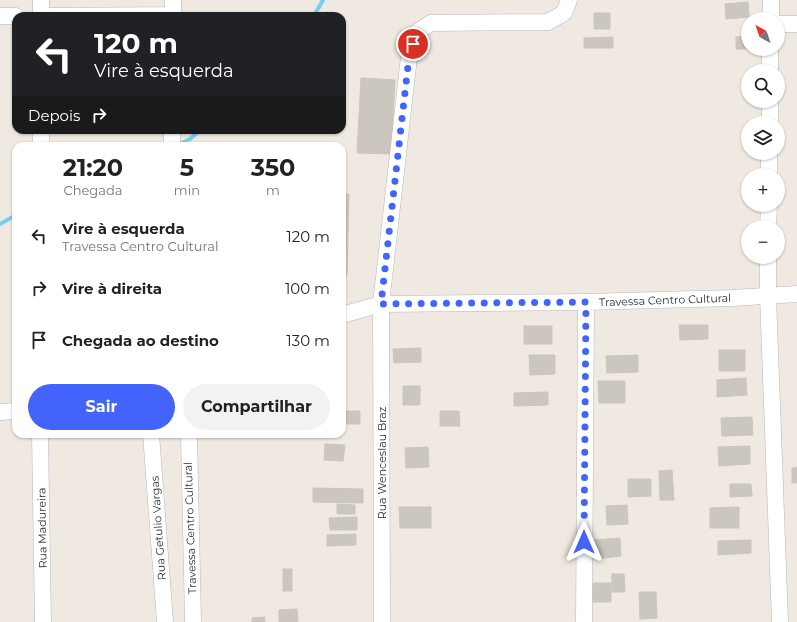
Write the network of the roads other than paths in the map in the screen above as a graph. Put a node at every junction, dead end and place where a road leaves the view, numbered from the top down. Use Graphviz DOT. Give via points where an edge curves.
graph roads {
  1 [pos="41,0"];
  2 [pos="173,0"];
  3 [pos="569,0"];
  4 [pos="771,0"];
  5 [pos="41,12"];
  6 [pos="173,12"];
  7 [pos="771,12"];
  8 [pos="0,16"];
  9 [pos="12,16"];
  10 [pos="785,24"];
  11 [pos="797,24"];
  12 [pos="768,264"];
  13 [pos="797,294"];
  14 [pos="768,296"];
  15 [pos="586,302"];
  16 [pos="381,304"];
  17 [pos="346,314"];
  18 [pos="12,411"];
  19 [pos="0,412"];
  20 [pos="40,438"];
  21 [pos="151,438"];
  22 [pos="188,438"];
  23 [pos="43,622"];
  24 [pos="165,622"];
  25 [pos="193,622"];
  26 [pos="382,622"];
  27 [pos="584,622"];
  28 [pos="780,622"];
  1 -- 5 [label="street"];
  2 -- 6 [label="street"];
  3 -- 16 [label="street, Rua Wenceslau Braz" via="564,13 548,22 431,23 417,32 409,57"];
  4 -- 7 [label="street"];
  8 -- 9 [label="street"];
  10 -- 11 [label="street"];
  12 -- 14 [label="street"];
  13 -- 14 [label="street, Travessa Centro Cultural"];
  14 -- 15 [label="street, Travessa Centro Cultural"];
  14 -- 28 [label="street"];
  15 -- 16 [label="street, Travessa Centro Cultural"];
  15 -- 27 [label="street"];
  16 -- 17 [label="street, Travessa Centro Cultural"];
  16 -- 26 [label="street, Rua Wenceslau Braz"];
  18 -- 19 [label="street"];
  20 -- 23 [label="street, Rua Madureira"];
  21 -- 24 [label="street, Rua Getulio Vargas"];
  22 -- 25 [label="street, Travessa Centro Cultural"];
}
